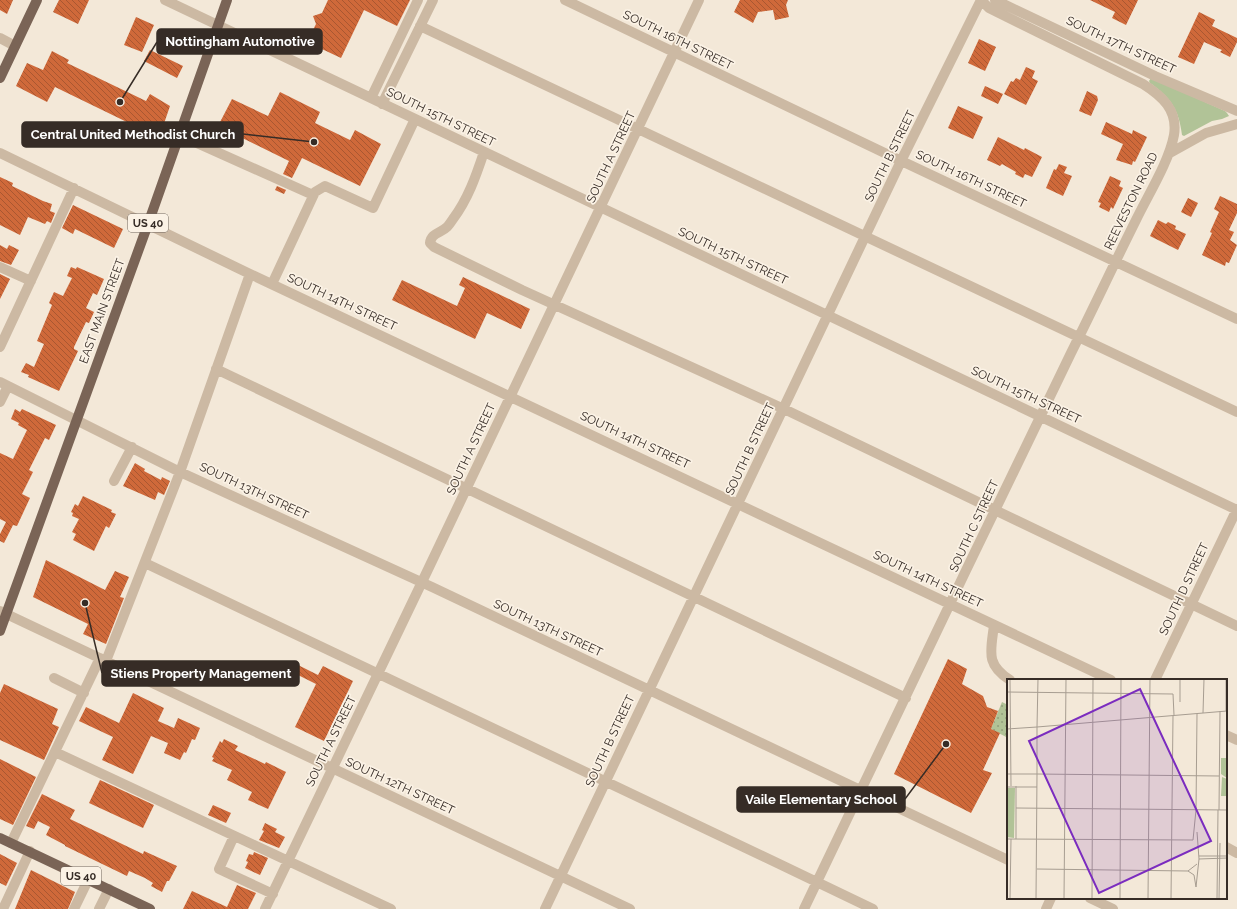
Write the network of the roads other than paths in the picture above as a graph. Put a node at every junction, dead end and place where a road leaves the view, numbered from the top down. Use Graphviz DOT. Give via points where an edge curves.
graph roads {
  1 [pos="37,0"];
  2 [pos="165,0"];
  3 [pos="227,0"];
  4 [pos="418,0"];
  5 [pos="433,0"];
  6 [pos="565,0"];
  7 [pos="699,0"];
  8 [pos="981,0"];
  9 [pos="995,0"];
  10 [pos="178,3"];
  11 [pos="218,25"];
  12 [pos="420,26"];
  13 [pos="0,38"];
  14 [pos="15,46"];
  15 [pos="674,53"];
  16 [pos="0,78"];
  17 [pos="1143,84"];
  18 [pos="371,98"];
  19 [pos="382,104"];
  20 [pos="1237,111"];
  21 [pos="415,120"];
  22 [pos="1237,124"];
  23 [pos="638,129"];
  24 [pos="179,134"];
  25 [pos="484,152"];
  26 [pos="0,153"];
  27 [pos="1170,153"];
  28 [pos="901,161"];
  29 [pos="74,188"];
  30 [pos="313,195"];
  31 [pos="601,208"];
  32 [pos="148,224"];
  33 [pos="866,236"];
  34 [pos="1115,262"];
  35 [pos="0,267"];
  36 [pos="250,274"];
  37 [pos="31,281"];
  38 [pos="272,284"];
  39 [pos="555,304"];
  40 [pos="828,316"];
  41 [pos="1237,319"];
  42 [pos="1078,338"];
  43 [pos="0,347"];
  44 [pos="216,369"];
  45 [pos="4,384"];
  46 [pos="510,396"];
  47 [pos="0,402"];
  48 [pos="784,409"];
  49 [pos="1237,412"];
  50 [pos="1040,416"];
  51 [pos="76,420"];
  52 [pos="132,448"];
  53 [pos="180,472"];
  54 [pos="114,481"];
  55 [pos="467,489"];
  56 [pos="739,504"];
  57 [pos="995,510"];
  58 [pos="1237,510"];
  59 [pos="145,563"];
  60 [pos="422,582"];
  61 [pos="694,597"];
  62 [pos="951,604"];
  63 [pos="1192,604"];
  64 [pos="3,612"];
  65 [pos="994,625"];
  66 [pos="1237,626"];
  67 [pos="0,631"];
  68 [pos="103,660"];
  69 [pos="378,675"];
  70 [pos="54,678"];
  71 [pos="1009,679"];
  72 [pos="1109,679"];
  73 [pos="1155,679"];
  74 [pos="649,690"];
  75 [pos="84,693"];
  76 [pos="906,698"];
  77 [pos="1227,735"];
  78 [pos="1237,740"];
  79 [pos="55,752"];
  80 [pos="332,768"];
  81 [pos="605,781"];
  82 [pos="861,791"];
  83 [pos="234,836"];
  84 [pos="0,838"];
  85 [pos="11,843"];
  86 [pos="1227,848"];
  87 [pos="30,852"];
  88 [pos="1237,853"];
  89 [pos="1007,860"];
  90 [pos="288,861"];
  91 [pos="560,876"];
  92 [pos="88,880"];
  93 [pos="817,882"];
  94 [pos="109,889"];
  95 [pos="273,894"];
  96 [pos="1051,899"];
  97 [pos="1092,899"];
  98 [pos="148,908"];
  99 [pos="3,909"];
  100 [pos="74,909"];
  101 [pos="99,909"];
  102 [pos="266,909"];
  103 [pos="391,909"];
  104 [pos="545,909"];
  105 [pos="630,909"];
  106 [pos="804,909"];
  107 [pos="873,909"];
  108 [pos="1046,909"];
  109 [pos="1113,909"];
  1 -- 14 [label="main road"];
  2 -- 10 [label="street, SOUTH 15TH STREET"];
  3 -- 11 [label="main road, EAST MAIN STREET / US 40"];
  4 -- 18 [label="street"];
  5 -- 12 [label="street"];
  6 -- 15 [label="street, SOUTH 16TH STREET"];
  7 -- 15 [label="street, SOUTH A STREET"];
  8 -- 17 [label="street, SOUTH 17TH STREET" via="989,8"];
  8 -- 28 [label="street, SOUTH B STREET"];
  9 -- 20 [label="street, SOUTH 17TH STREET"];
  10 -- 11 [label="street, SOUTH 15TH STREET"];
  11 -- 18 [label="street, SOUTH 15TH STREET"];
  11 -- 24 [label="main road, EAST MAIN STREET / US 40"];
  12 -- 19 [label="street"];
  12 -- 23 [label="street"];
  13 -- 14 [label="street"];
  14 -- 16 [label="main road"];
  15 -- 23 [label="street, SOUTH A STREET"];
  15 -- 28 [label="street, SOUTH 16TH STREET"];
  17 -- 27 [label="street, REEVESTON ROAD" via="1167,103 1173,117 1174,133"];
  18 -- 19 [label="street, SOUTH 15TH STREET"];
  19 -- 21 [label="street, SOUTH 15TH STREET"];
  21 -- 25 [label="street, SOUTH 15TH STREET"];
  21 -- 30 [label="street" via="373,208 325,186"];
  22 -- 27 [label="street, REEVESTON ROAD" via="1206,133"];
  23 -- 31 [label="street, SOUTH A STREET"];
  23 -- 33 [label="street"];
  24 -- 30 [label="street"];
  24 -- 32 [label="main road, EAST MAIN STREET / US 40"];
  25 -- 31 [label="street, SOUTH 15TH STREET"];
  25 -- 39 [label="street" via="463,206 447,227 434,235 430,243"];
  26 -- 29 [label="street, SOUTH 14TH STREET"];
  27 -- 34 [label="street, REEVESTON ROAD"];
  28 -- 33 [label="street, SOUTH B STREET"];
  28 -- 34 [label="street, SOUTH 16TH STREET"];
  29 -- 32 [label="street, SOUTH 14TH STREET"];
  29 -- 37 [label="street"];
  30 -- 38 [label="street"];
  31 -- 39 [label="street, SOUTH A STREET"];
  31 -- 40 [label="street, SOUTH 15TH STREET"];
  32 -- 36 [label="street, SOUTH 14TH STREET"];
  32 -- 51 [label="main road, EAST MAIN STREET / US 40"];
  33 -- 40 [label="street, SOUTH B STREET"];
  33 -- 42 [label="street"];
  34 -- 41 [label="street, SOUTH 16TH STREET"];
  34 -- 42 [label="street, SOUTH C STREET"];
  35 -- 37 [label="street"];
  36 -- 38 [label="street, SOUTH 14TH STREET"];
  36 -- 44 [label="street"];
  37 -- 43 [label="street"];
  38 -- 46 [label="street, SOUTH 14TH STREET"];
  39 -- 46 [label="street, SOUTH A STREET"];
  39 -- 48 [label="street"];
  40 -- 48 [label="street, SOUTH B STREET"];
  40 -- 50 [label="street, SOUTH 15TH STREET"];
  42 -- 49 [label="street"];
  42 -- 50 [label="street, SOUTH C STREET"];
  44 -- 53 [label="street"];
  44 -- 55 [label="street"];
  45 -- 47 [label="street"];
  45 -- 51 [label="street, SOUTH 13TH STREET"];
  46 -- 55 [label="street, SOUTH A STREET"];
  46 -- 56 [label="street, SOUTH 14TH STREET"];
  48 -- 56 [label="street, SOUTH B STREET"];
  48 -- 57 [label="street"];
  50 -- 57 [label="street, SOUTH C STREET"];
  50 -- 58 [label="street, SOUTH 15TH STREET"];
  51 -- 52 [label="street, SOUTH 13TH STREET"];
  51 -- 64 [label="main road, EAST MAIN STREET / US 40"];
  52 -- 53 [label="street, SOUTH 13TH STREET"];
  52 -- 54 [label="street"];
  53 -- 59 [label="street"];
  53 -- 60 [label="street, SOUTH 13TH STREET"];
  55 -- 60 [label="street, SOUTH A STREET"];
  55 -- 61 [label="street"];
  56 -- 61 [label="street, SOUTH B STREET"];
  56 -- 62 [label="street, SOUTH 14TH STREET"];
  57 -- 62 [label="street, SOUTH C STREET"];
  57 -- 63 [label="street"];
  58 -- 63 [label="street, SOUTH D STREET"];
  59 -- 68 [label="street"];
  59 -- 69 [label="street"];
  60 -- 69 [label="street, SOUTH A STREET"];
  60 -- 74 [label="street, SOUTH 13TH STREET"];
  61 -- 74 [label="street, SOUTH B STREET"];
  61 -- 76 [label="street"];
  62 -- 65 [label="street, SOUTH 14TH STREET"];
  62 -- 76 [label="street, SOUTH C STREET"];
  63 -- 66 [label="street"];
  63 -- 73 [label="street, SOUTH D STREET"];
  64 -- 67 [label="main road, EAST MAIN STREET / US 40"];
  64 -- 68 [label="street, SOUTH 12TH STREET"];
  65 -- 71 [label="street" via="992,660 995,669"];
  65 -- 72 [label="street, SOUTH 14TH STREET"];
  68 -- 75 [label="street"];
  68 -- 80 [label="street, SOUTH 12TH STREET"];
  69 -- 80 [label="street, SOUTH A STREET"];
  69 -- 81 [label="street"];
  70 -- 75 [label="street"];
  74 -- 81 [label="street, SOUTH B STREET"];
  74 -- 82 [label="street, SOUTH 13TH STREET"];
  75 -- 79 [label="street"];
  76 -- 82 [label="street, SOUTH C STREET"];
  77 -- 78 [label="street"];
  79 -- 83 [label="street"];
  79 -- 85 [label="street"];
  80 -- 90 [label="street, SOUTH A STREET"];
  80 -- 91 [label="street, SOUTH 12TH STREET"];
  81 -- 91 [label="street, SOUTH B STREET"];
  81 -- 93 [label="street"];
  82 -- 89 [label="street, SOUTH 13TH STREET"];
  82 -- 93 [label="street, SOUTH C STREET"];
  83 -- 90 [label="street"];
  83 -- 95 [label="street" via="219,869"];
  84 -- 85 [label="main road, US 40"];
  85 -- 87 [label="main road, US 40"];
  86 -- 88 [label="street"];
  87 -- 92 [label="main road, US 40"];
  87 -- 99 [label="street"];
  90 -- 95 [label="street, SOUTH A STREET"];
  90 -- 103 [label="street"];
  91 -- 104 [label="street, SOUTH B STREET"];
  91 -- 105 [label="street, SOUTH 12TH STREET"];
  92 -- 94 [label="main road, US 40"];
  92 -- 100 [label="street"];
  93 -- 106 [label="street, SOUTH C STREET"];
  93 -- 107 [label="street"];
  94 -- 98 [label="main road, US 40"];
  94 -- 101 [label="street"];
  95 -- 102 [label="street, SOUTH A STREET"];
  96 -- 108 [label="street"];
  97 -- 109 [label="street"];
}
